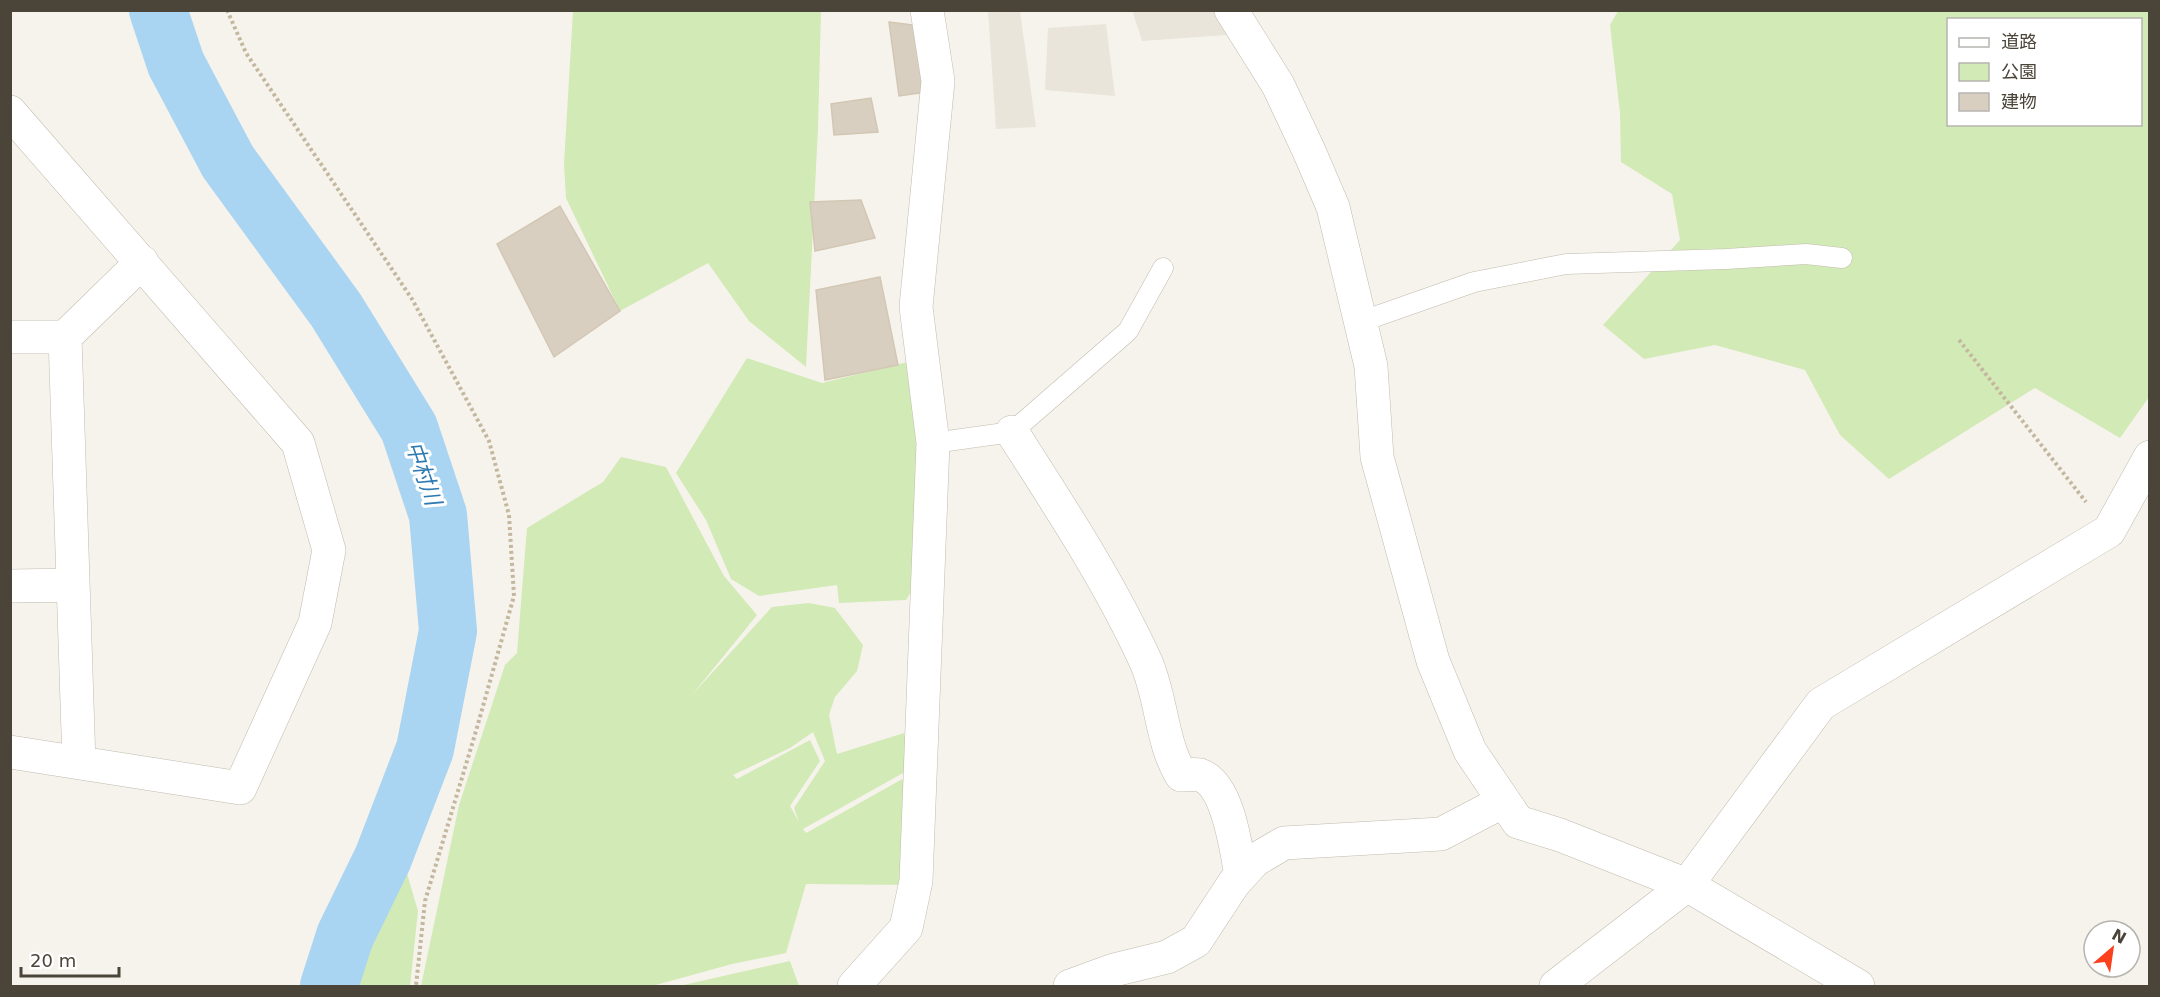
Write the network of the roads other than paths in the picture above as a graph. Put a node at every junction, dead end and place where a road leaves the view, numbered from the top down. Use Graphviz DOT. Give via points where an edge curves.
graph roads {
  1 [pos="927,10"];
  2 [pos="1231,10"];
  3 [pos="10,112"];
  4 [pos="1842,258"];
  5 [pos="141,262"];
  6 [pos="1163,268"];
  7 [pos="1360,322"];
  8 [pos="10,337"];
  9 [pos="65,337"];
  10 [pos="1012,432"];
  11 [pos="933,443"];
  12 [pos="2150,457"];
  13 [pos="73,585"];
  14 [pos="10,586"];
  15 [pos="10,752"];
  16 [pos="80,763"];
  17 [pos="1504,801"];
  18 [pos="1241,875"];
  19 [pos="1687,885"];
  20 [pos="854,987"];
  21 [pos="1070,987"];
  22 [pos="1557,987"];
  23 [pos="1858,987"];
  1 -- 11 [label="street" via="938,81 916,307"];
  2 -- 7 [label="street" via="1278,86 1310,151 1333,207"];
  3 -- 5 [label="street"];
  4 -- 7 [label="lane" via="1806,254 1566,264 1474,282"];
  5 -- 9 [label="street"];
  5 -- 16 [label="street" via="298,443 329,550 315,623 240,788"];
  6 -- 10 [label="lane" via="1128,331"];
  7 -- 17 [label="street" via="1371,366 1377,457 1433,661 1470,751"];
  8 -- 9 [label="street"];
  9 -- 13 [label="street"];
  10 -- 11 [label="lane"];
  10 -- 18 [label="street" via="1092,557 1147,664 1172,760 1181,776 1200,775 1215,786 1229,814"];
  11 -- 20 [label="street" via="916,881 906,928"];
  12 -- 19 [label="street" via="2109,531 1821,704"];
  13 -- 14 [label="street"];
  13 -- 16 [label="street"];
  15 -- 16 [label="street"];
  17 -- 18 [label="street" via="1441,834 1284,843 1255,860"];
  17 -- 19 [label="street" via="1518,822"];
  18 -- 21 [label="street" via="1196,940 1167,957 1114,969"];
  19 -- 22 [label="street"];
  19 -- 23 [label="street"];
}
